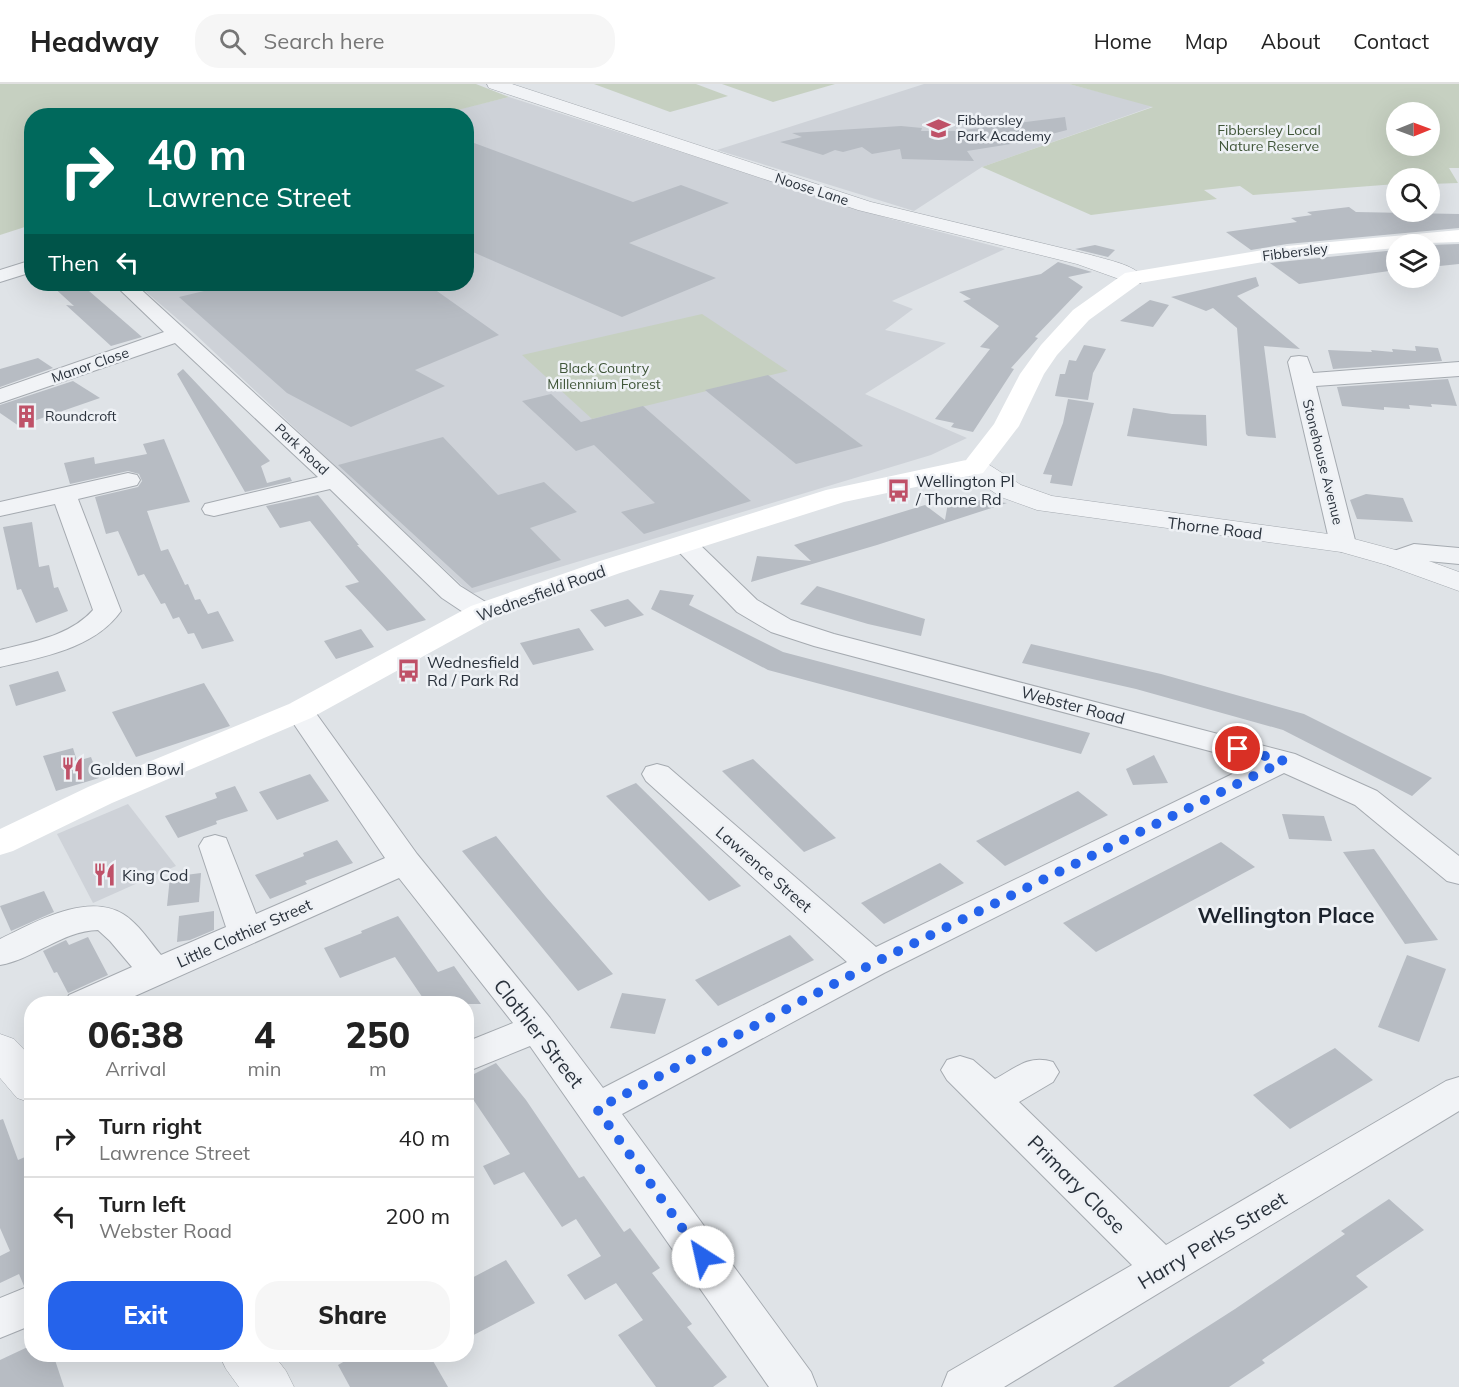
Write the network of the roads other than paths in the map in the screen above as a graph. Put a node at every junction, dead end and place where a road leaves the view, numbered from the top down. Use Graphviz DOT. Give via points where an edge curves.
graph roads {
  1 [pos="495,84"];
  2 [pos="1459,236"];
  3 [pos="24,268"];
  4 [pos="0,276"];
  5 [pos="1133,278"];
  6 [pos="132,291"];
  7 [pos="180,334"];
  8 [pos="1459,369"];
  9 [pos="0,396"];
  10 [pos="974,468"];
  11 [pos="128,480"];
  12 [pos="335,480"];
  13 [pos="64,495"];
  14 [pos="0,509"];
  15 [pos="214,509"];
  16 [pos="1343,544"];
  17 [pos="686,545"];
  18 [pos="1459,556"];
  19 [pos="1397,559"];
  20 [pos="1459,582"];
  21 [pos="482,612"];
  22 [pos="0,659"];
  23 [pos="300,711"];
  24 [pos="1284,761"];
  25 [pos="657,774"];
  26 [pos="0,843"];
  27 [pos="215,846"];
  28 [pos="405,862"];
  29 [pos="1459,873"];
  30 [pos="245,932"];
  31 [pos="1,953"];
  32 [pos="872,964"];
  33 [pos="155,971"];
  34 [pos="100,996"];
  35 [pos="537,1028"];
  36 [pos="0,1050"];
  37 [pos="474,1055"];
  38 [pos="960,1070"];
  39 [pos="1040,1072"];
  40 [pos="24,1078"];
  41 [pos="1459,1092"];
  42 [pos="992,1100"];
  43 [pos="597,1109"];
  44 [pos="1163,1269"];
  45 [pos="24,1308"];
  46 [pos="0,1319"];
  47 [pos="249,1362"];
  48 [pos="269,1387"];
  49 [pos="795,1387"];
  50 [pos="964,1387"];
  1 -- 5 [label="street, Noose Lane" via="864,206 1084,259"];
  2 -- 5 [label="main road, Fibbersley" via="1287,252"];
  3 -- 4 [label="street"];
  5 -- 10 [label="main road" via="1081,315 1049,350 1006,426"];
  6 -- 7 [label="street, Park Road"];
  7 -- 9 [label="street, Manor Close"];
  7 -- 12 [label="street, Park Road"];
  8 -- 16 [label="street, Stonehouse Avenue" via="1300,371"];
  10 -- 16 [label="street, Thorne Road" via="1011,491 1047,504"];
  10 -- 17 [label="main road, Wednesfield Road" via="836,496"];
  11 -- 13 [label="street"];
  12 -- 15 [label="street" via="251,512"];
  12 -- 21 [label="street, Park Road" via="451,592"];
  13 -- 14 [label="street"];
  13 -- 22 [label="street" via="107,611 86,632"];
  16 -- 19 [label="street, Thorne Road"];
  17 -- 21 [label="main road, Wednesfield Road"];
  17 -- 24 [label="street, Webster Road" via="747,606 781,626"];
  18 -- 19 [label="street" via="1414,552"];
  19 -- 20 [label="street, Thorne Road"];
  21 -- 23 [label="main road, Wednesfield Road"];
  23 -- 26 [label="main road, Wednesfield Road" via="100,795"];
  23 -- 28 [label="street, Clothier Street"];
  24 -- 29 [label="street, Webster Road" via="1366,798"];
  24 -- 32 [label="street"];
  25 -- 32 [label="street, Lawrence Street"];
  27 -- 30 [label="street"];
  28 -- 30 [label="street, Little Clothier Street"];
  28 -- 35 [label="street, Clothier Street"];
  30 -- 33 [label="street, Little Clothier Street"];
  31 -- 33 [label="street" via="76,920 97,917 111,922"];
  32 -- 43 [label="street"];
  33 -- 34 [label="street, Little Clothier Street"];
  35 -- 37 [label="street"];
  35 -- 43 [label="street, Clothier Street"];
  36 -- 40 [label="street"];
  38 -- 42 [label="street, Primary Close"];
  39 -- 42 [label="street"];
  41 -- 44 [label="street, Harry Perks Street"];
  42 -- 44 [label="street, Primary Close"];
  43 -- 49 [label="street, Clothier Street"];
  44 -- 50 [label="street, Harry Perks Street"];
  45 -- 46 [label="street"];
  47 -- 48 [label="street"];
}
